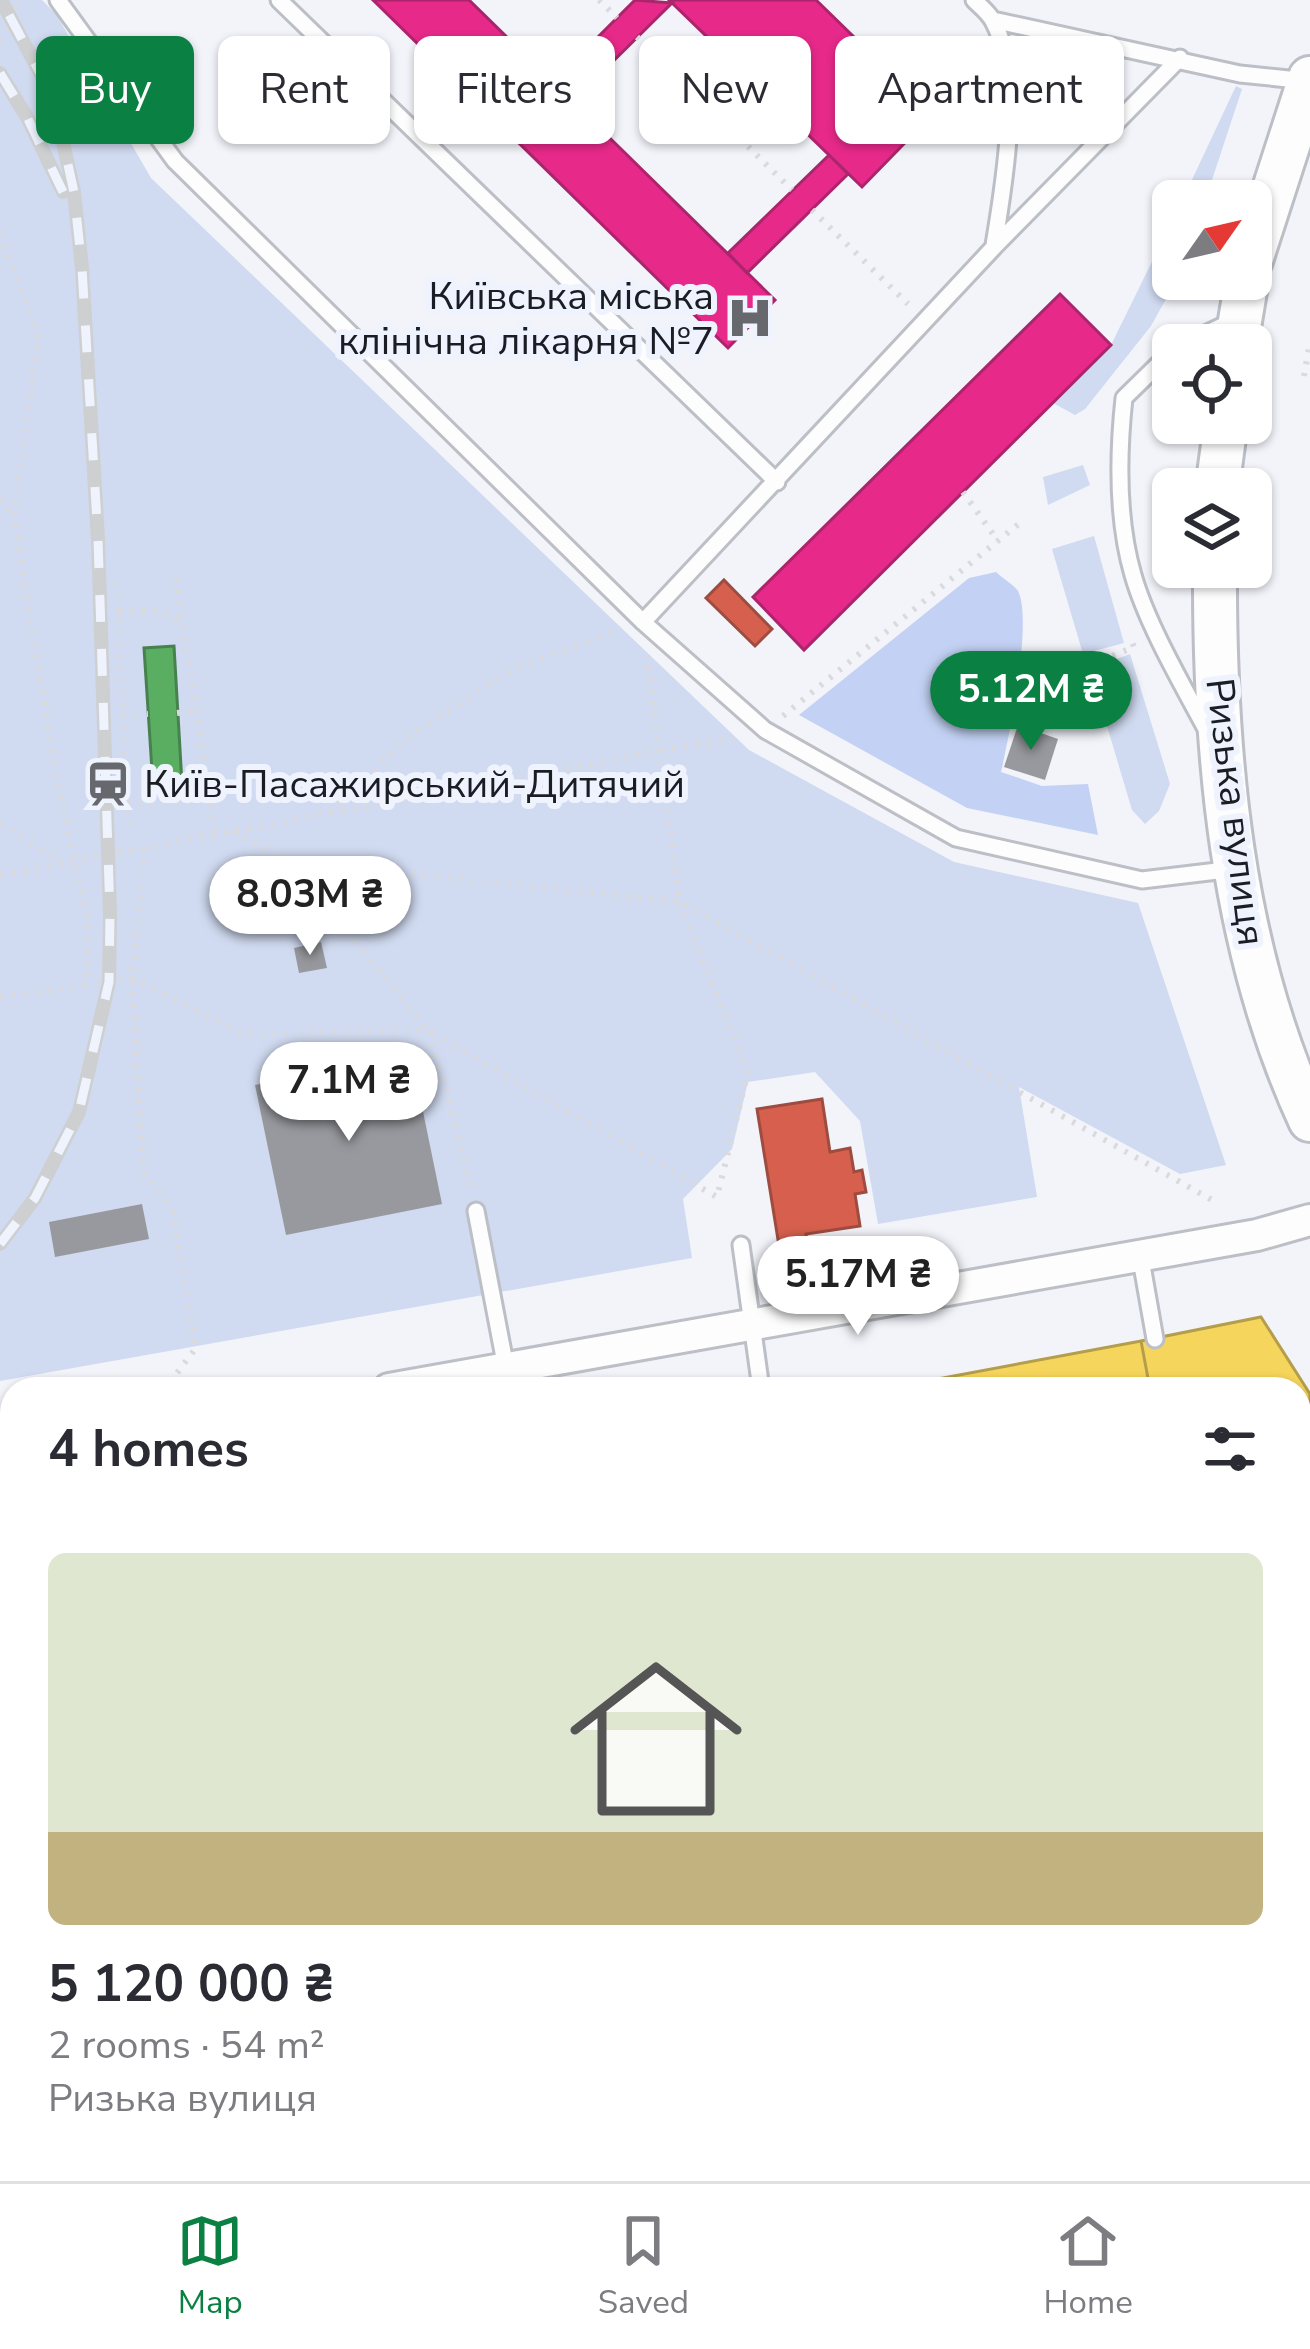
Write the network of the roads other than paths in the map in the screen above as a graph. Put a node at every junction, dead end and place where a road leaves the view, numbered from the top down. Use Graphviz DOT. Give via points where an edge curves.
graph roads {
  1 [pos="58,0"];
  2 [pos="278,0"];
  3 [pos="974,0"];
  4 [pos="993,20"];
  5 [pos="1180,58"];
  6 [pos="1310,80"];
  7 [pos="1272,196"];
  8 [pos="994,247"];
  9 [pos="1152,371"];
  10 [pos="777,482"];
  11 [pos="1215,588"];
  12 [pos="643,622"];
  13 [pos="1223,762"];
  14 [pos="1236,869"];
  15 [pos="1310,1120"];
  16 [pos="476,1211"];
  17 [pos="1310,1220"];
  18 [pos="741,1245"];
  19 [pos="1140,1254"];
  20 [pos="750,1323"];
  21 [pos="1154,1339"];
  22 [pos="506,1368"];
  23 [pos="456,1377"];
  24 [pos="759,1377"];
  1 -- 12 [label="lane" via="175,161"];
  2 -- 10 [label="lane"];
  3 -- 4 [label="lane"];
  4 -- 5 [label="lane"];
  4 -- 8 [label="lane" via="1008,73"];
  5 -- 6 [label="lane"];
  5 -- 8 [label="lane"];
  6 -- 7 [label="street"];
  8 -- 10 [label="lane"];
  9 -- 13 [label="lane" via="1124,398 1119,442 1133,575"];
  10 -- 12 [label="lane"];
  11 -- 13 [label="street, Ризька вулиця"];
  12 -- 14 [label="lane" via="765,730 956,838 1142,880"];
  13 -- 14 [label="street, Ризька вулиця"];
  14 -- 15 [label="street, Ризька вулиця" via="1249,948"];
  16 -- 22 [label="lane"];
  17 -- 19 [label="street"];
  18 -- 20 [label="lane"];
  19 -- 20 [label="street"];
  19 -- 21 [label="lane"];
  20 -- 22 [label="street"];
  20 -- 24 [label="lane"];
  22 -- 23 [label="street"];
}
